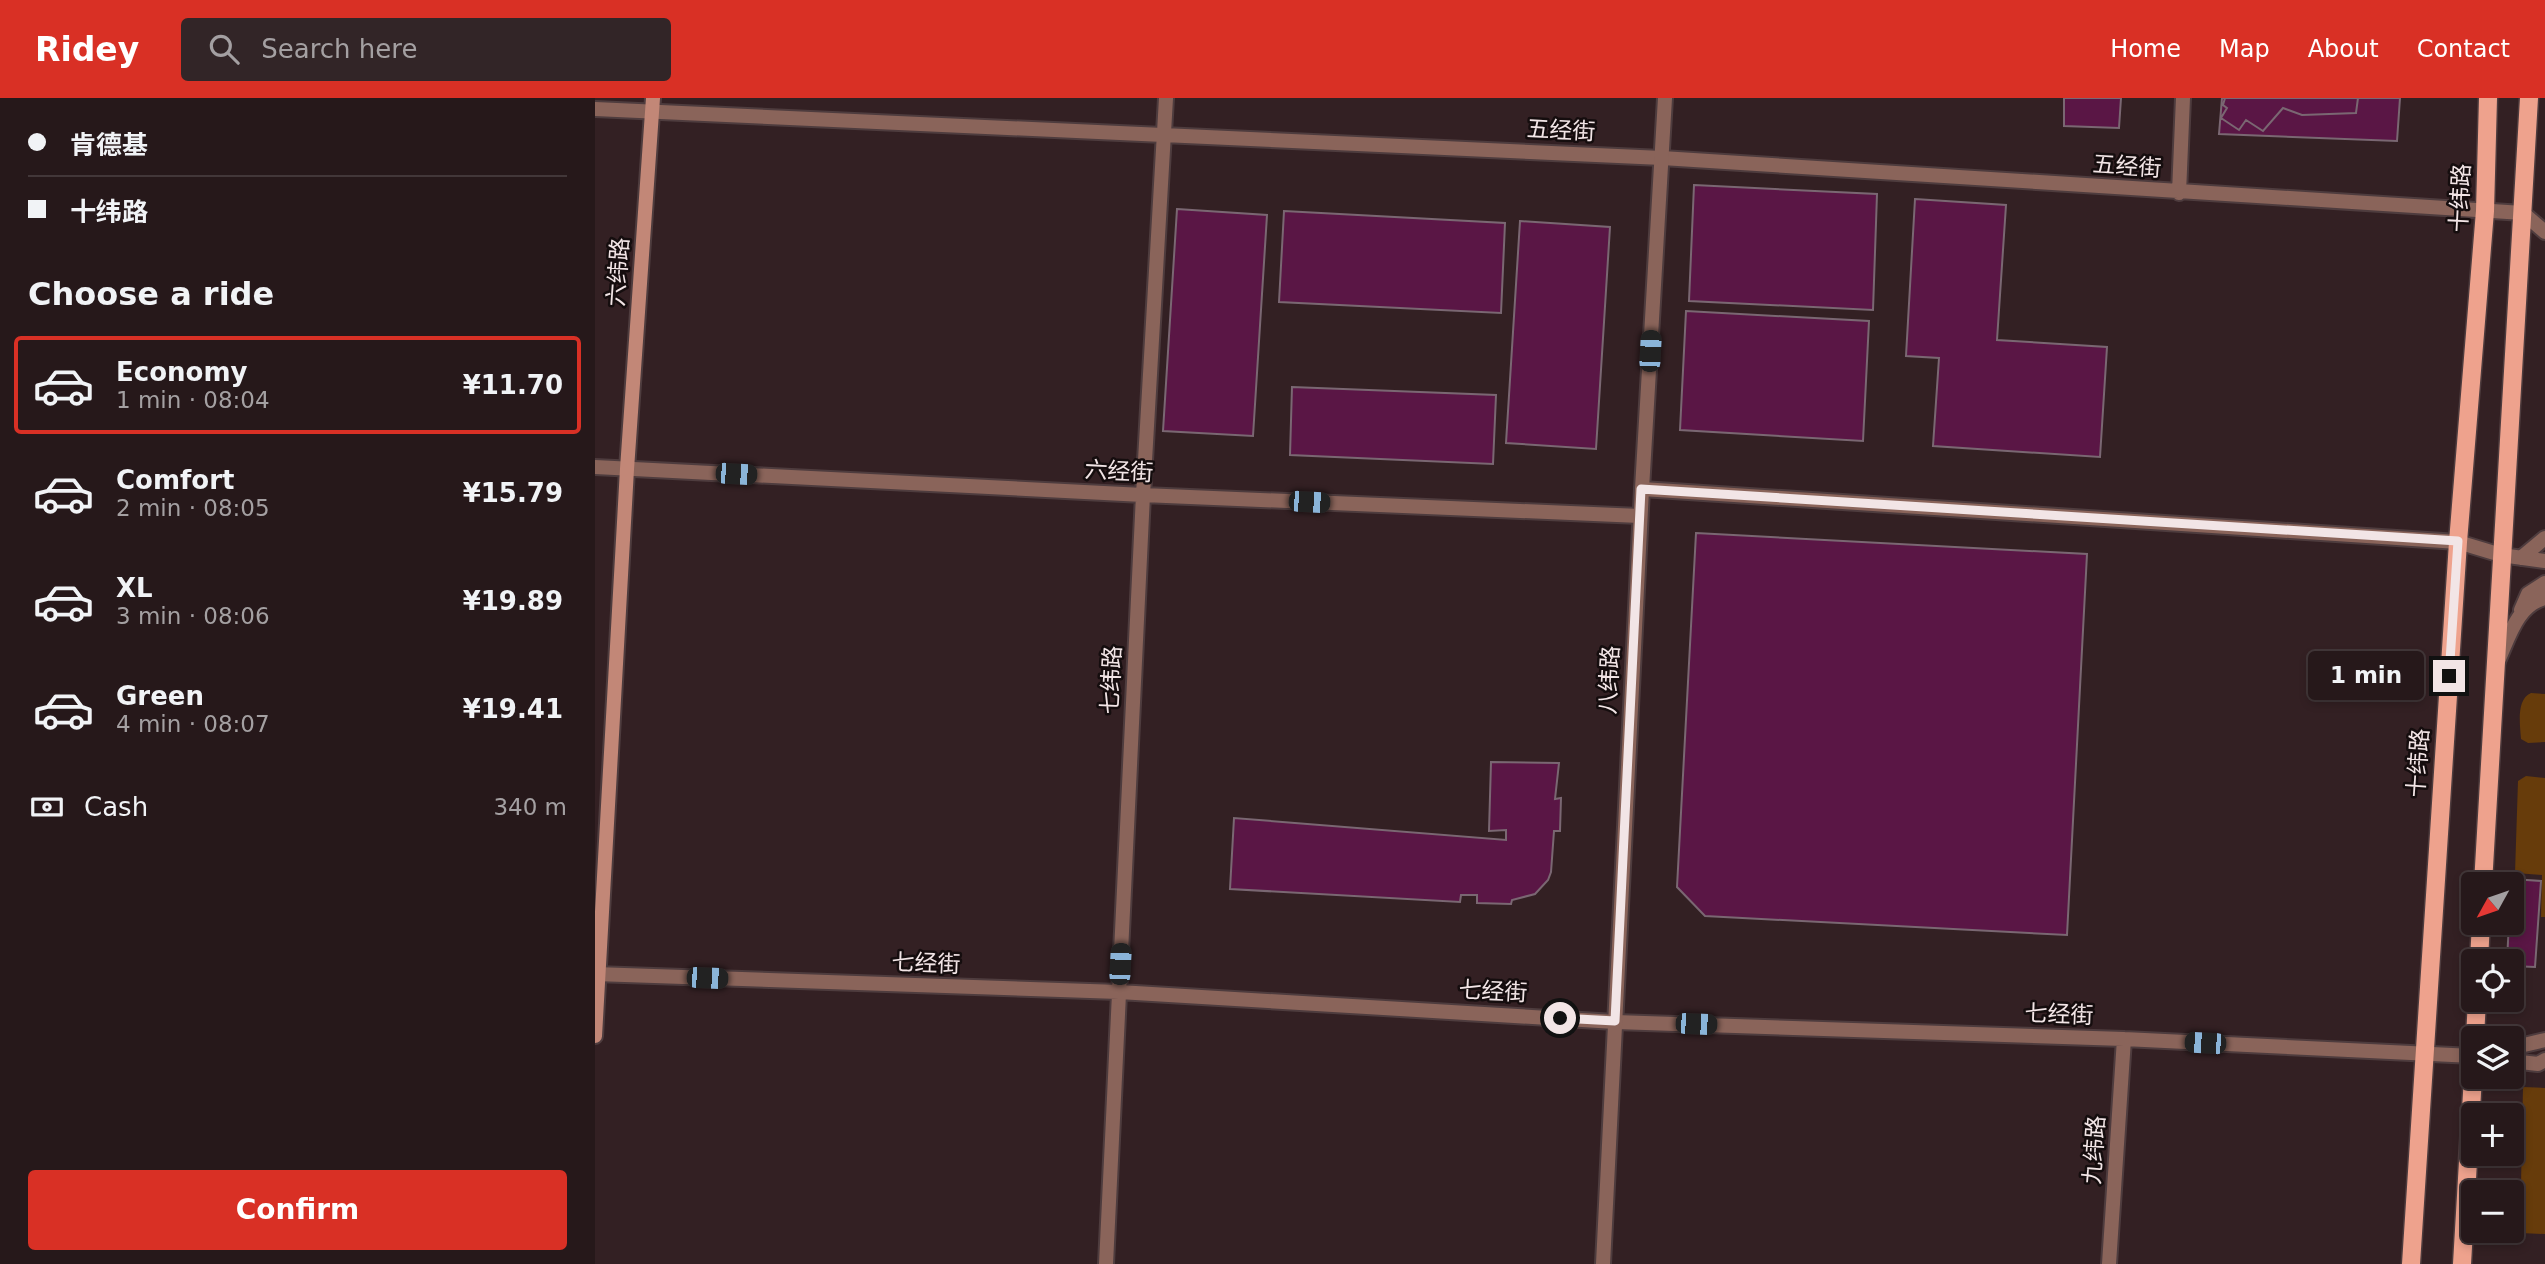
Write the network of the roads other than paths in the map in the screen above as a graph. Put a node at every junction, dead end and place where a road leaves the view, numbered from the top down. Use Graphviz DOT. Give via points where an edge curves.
graph roads {
  1 [pos="1166,98"];
  2 [pos="1665,98"];
  3 [pos="2183,98"];
  4 [pos="2488,98"];
  5 [pos="2529,98"];
  6 [pos="653,105"];
  7 [pos="595,109"];
  8 [pos="1165,134"];
  9 [pos="1662,158"];
  10 [pos="2179,193"];
  11 [pos="2485,211"];
  12 [pos="2523,213"];
  13 [pos="2545,232"];
  14 [pos="595,467"];
  15 [pos="627,469"];
  16 [pos="1641,489"];
  17 [pos="1143,495"];
  18 [pos="1640,516"];
  19 [pos="2545,538"];
  20 [pos="2458,541"];
  21 [pos="2501,555"];
  22 [pos="2521,558"];
  23 [pos="2545,561"];
  24 [pos="2545,583"];
  25 [pos="2545,598"];
  26 [pos="2519,615"];
  27 [pos="2495,668"];
  28 [pos="2484,872"];
  29 [pos="596,974"];
  30 [pos="1119,992"];
  31 [pos="1615,1021"];
  32 [pos="595,1036"];
  33 [pos="2124,1039"];
  34 [pos="2545,1040"];
  35 [pos="2524,1045"];
  36 [pos="2423,1054"];
  37 [pos="2461,1056"];
  38 [pos="2524,1063"];
  39 [pos="2543,1066"];
  40 [pos="2472,1089"];
  41 [pos="1105,1264"];
  42 [pos="1603,1264"];
  43 [pos="2109,1264"];
  44 [pos="2411,1264"];
  45 [pos="2462,1264"];
  1 -- 8 [label="street, 七纬路"];
  2 -- 9 [label="street, 八纬路"];
  3 -- 10 [label="street"];
  4 -- 11 [label="main road, 十纬路"];
  5 -- 12 [label="main road"];
  6 -- 7 [label="street, 五经街"];
  6 -- 8 [label="street, 五经街"];
  6 -- 15 [label="main road, 六纬路"];
  8 -- 9 [label="street, 五经街"];
  8 -- 17 [label="street, 七纬路"];
  9 -- 10 [label="street, 五经街"];
  9 -- 16 [label="street, 八纬路"];
  10 -- 11 [label="street, 五经街"];
  11 -- 12 [label="street, 五经街"];
  11 -- 20 [label="main road, 十纬路"];
  12 -- 13 [label="street"];
  12 -- 21 [label="main road"];
  14 -- 15 [label="street, 六经街"];
  15 -- 17 [label="street, 六经街"];
  15 -- 29 [label="main road, 六纬路"];
  16 -- 18 [label="street, 八纬路"];
  16 -- 20 [label="street"];
  17 -- 18 [label="street, 六经街"];
  17 -- 30 [label="street, 七纬路"];
  18 -- 31 [label="street, 八纬路"];
  19 -- 22 [label="street"];
  20 -- 21 [label="street"];
  20 -- 36 [label="main road, 十纬路"];
  21 -- 22 [label="street"];
  21 -- 27 [label="main road"];
  22 -- 23 [label="street"];
  24 -- 26 [label="street" via="2528,594"];
  25 -- 26 [label="street"];
  26 -- 27 [label="street"];
  27 -- 28 [label="main road"];
  29 -- 30 [label="street, 七经街"];
  29 -- 32 [label="main road, 六纬路"];
  30 -- 31 [label="street, 七经街"];
  30 -- 41 [label="street, 七纬路"];
  31 -- 33 [label="street, 七经街"];
  31 -- 42 [label="street, 八纬路"];
  33 -- 36 [label="street, 七经街"];
  33 -- 43 [label="street, 九纬路"];
  34 -- 35 [label="street"];
  36 -- 37 [label="street, 七经街"];
  36 -- 44 [label="main road, 十纬路"];
  38 -- 39 [label="street"];
  40 -- 45 [label="main road"];
}
